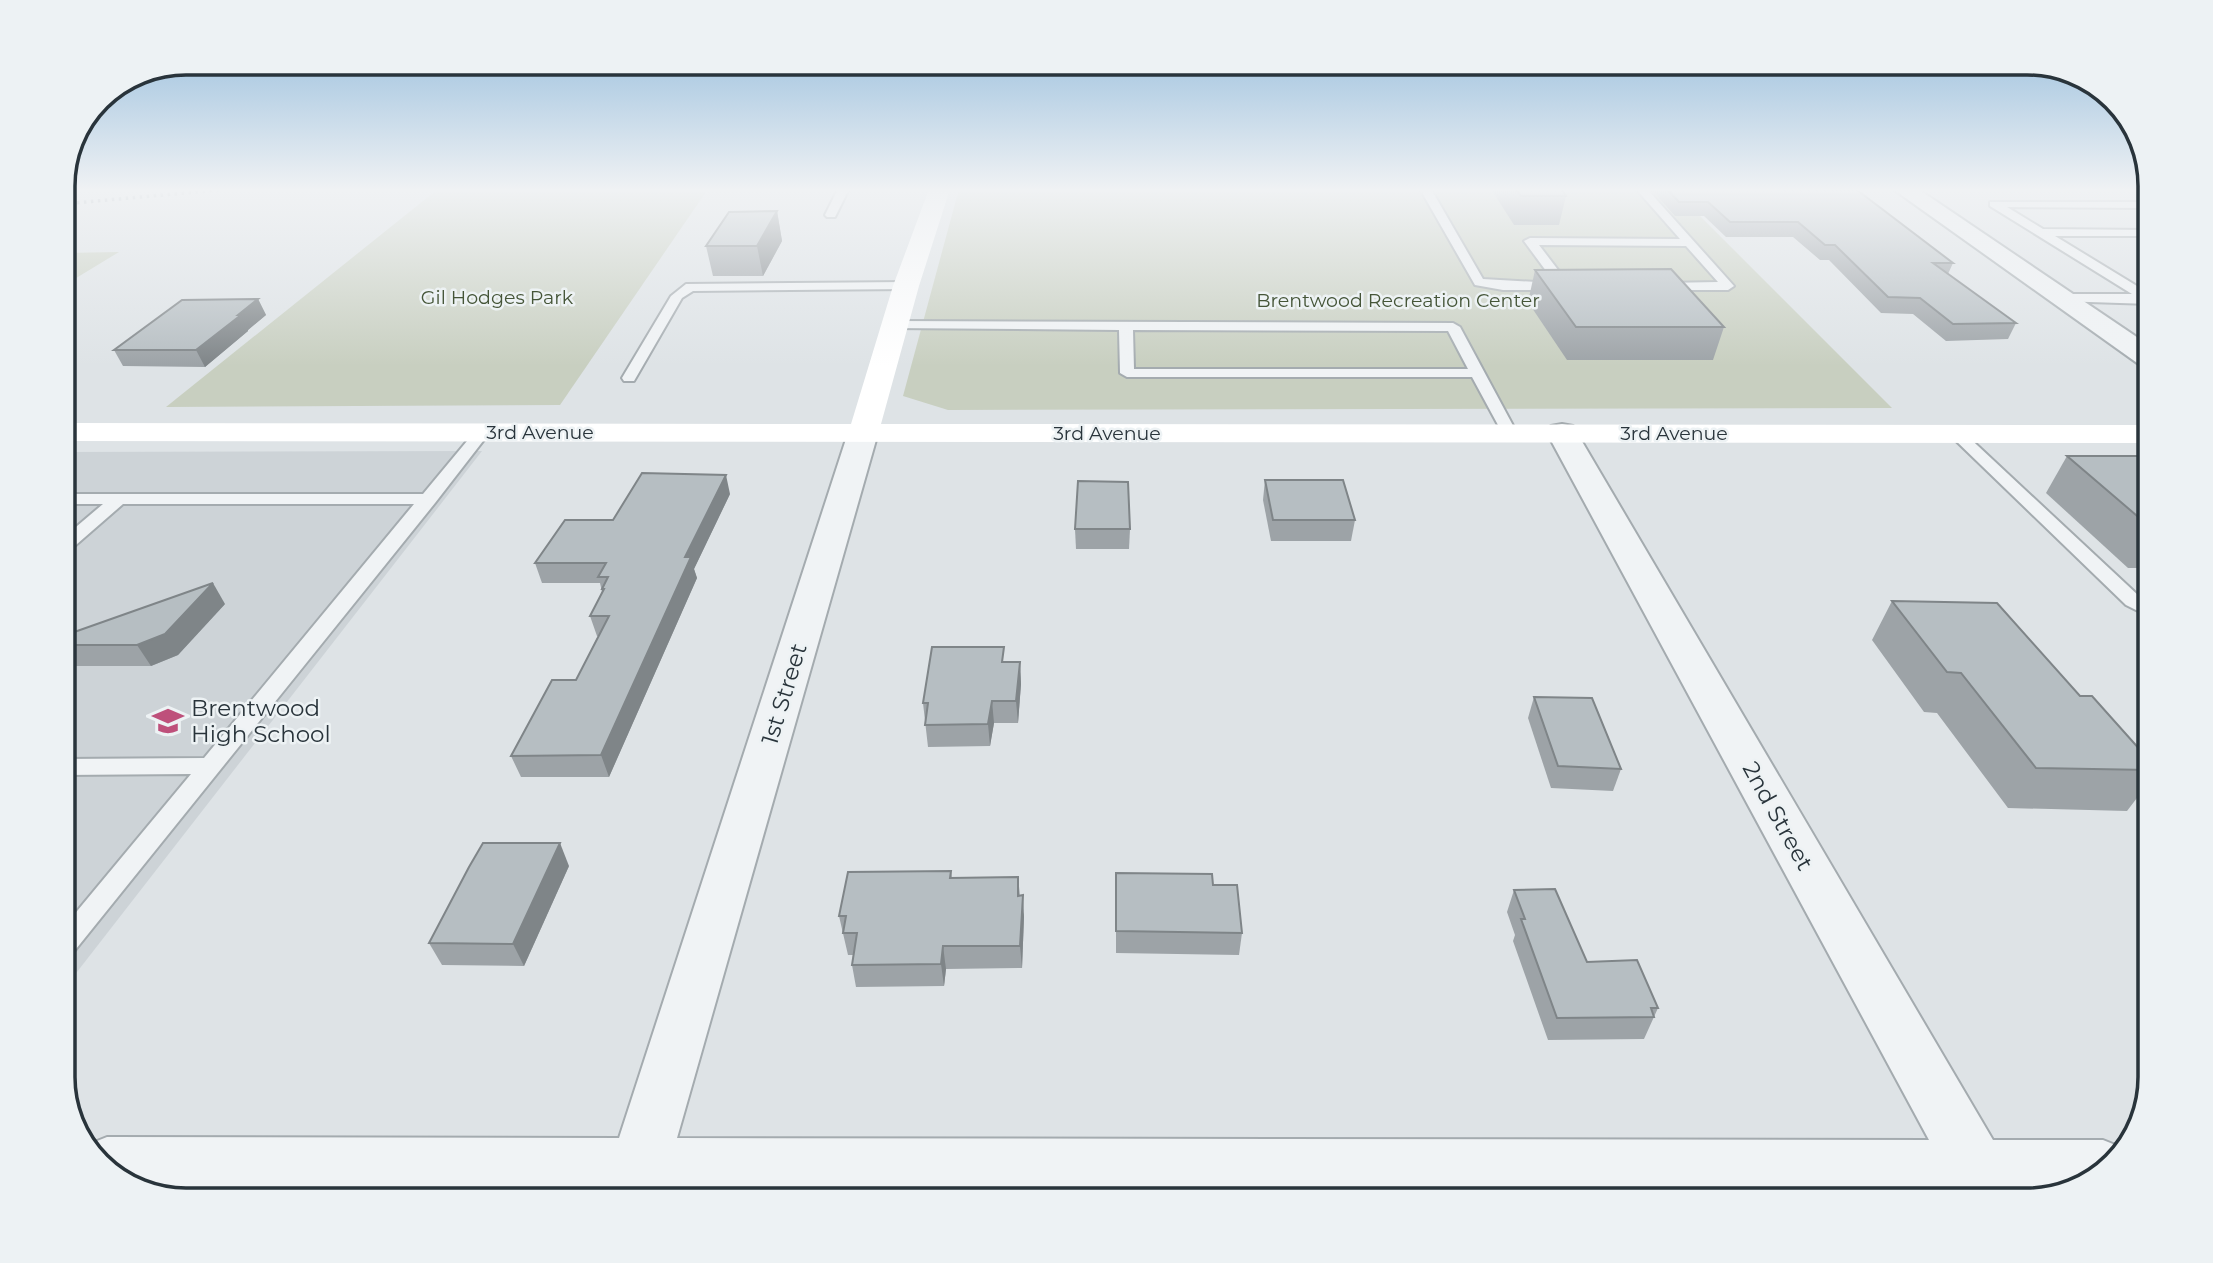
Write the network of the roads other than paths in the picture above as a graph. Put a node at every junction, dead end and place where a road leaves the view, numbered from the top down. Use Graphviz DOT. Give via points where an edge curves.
graph roads {
  1 [pos="919,248"];
  2 [pos="1459,248"];
  3 [pos="1535,248"];
  4 [pos="1693,248"];
  5 [pos="1989,248"];
  6 [pos="2065,248"];
  7 [pos="906,286"];
  8 [pos="1644,287"];
  9 [pos="2138,292"];
  10 [pos="2064,298"];
  11 [pos="2138,299"];
  12 [pos="895,325"];
  13 [pos="1126,326"];
  14 [pos="2138,350"];
  15 [pos="1478,373"];
  16 [pos="629,378"];
  17 [pos="75,432"];
  18 [pos="482,432"];
  19 [pos="863,433"];
  20 [pos="1509,433"];
  21 [pos="1562,433"];
  22 [pos="1957,434"];
  23 [pos="2138,434"];
  24 [pos="75,499"];
  25 [pos="120,499"];
  26 [pos="429,499"];
  27 [pos="75,537"];
  28 [pos="2138,604"];
  29 [pos="212,766"];
  30 [pos="75,767"];
  31 [pos="75,932"];
  32 [pos="121,1166"];
  33 [pos="2084,1171"];
  34 [pos="634,1183"];
  35 [pos="1985,1184"];
  1 -- 7 [label="street, 1st Street"];
  2 -- 3 [label="lane" via="1479,282 1571,287"];
  4 -- 8 [label="lane" via="1728,286"];
  5 -- 10 [label="street"];
  6 -- 9 [label="lane"];
  7 -- 12 [label="street, 1st Street"];
  7 -- 16 [label="lane" via="690,287 677,296"];
  10 -- 11 [label="lane"];
  10 -- 14 [label="street"];
  12 -- 13 [label="lane"];
  12 -- 19 [label="street, 1st Street"];
  13 -- 15 [label="lane" via="1453,327"];
  13 -- 15 [label="lane" via="1127,373"];
  15 -- 20 [label="lane"];
  17 -- 18 [label="street, 3rd Avenue"];
  18 -- 19 [label="street, 3rd Avenue"];
  18 -- 26 [label="lane"];
  19 -- 20 [label="street, 3rd Avenue"];
  19 -- 34 [label="street, 1st Street"];
  20 -- 21 [label="street, 3rd Avenue"];
  21 -- 22 [label="street, 3rd Avenue"];
  21 -- 35 [label="street, 2nd Street"];
  22 -- 23 [label="street, 3rd Avenue"];
  22 -- 28 [label="lane"];
  24 -- 25 [label="lane"];
  25 -- 26 [label="lane"];
  25 -- 27 [label="lane"];
  26 -- 29 [label="lane"];
  29 -- 30 [label="lane"];
  29 -- 31 [label="lane"];
  32 -- 34 [label="street"];
  33 -- 35 [label="street"];
  34 -- 35 [label="street"];
}
